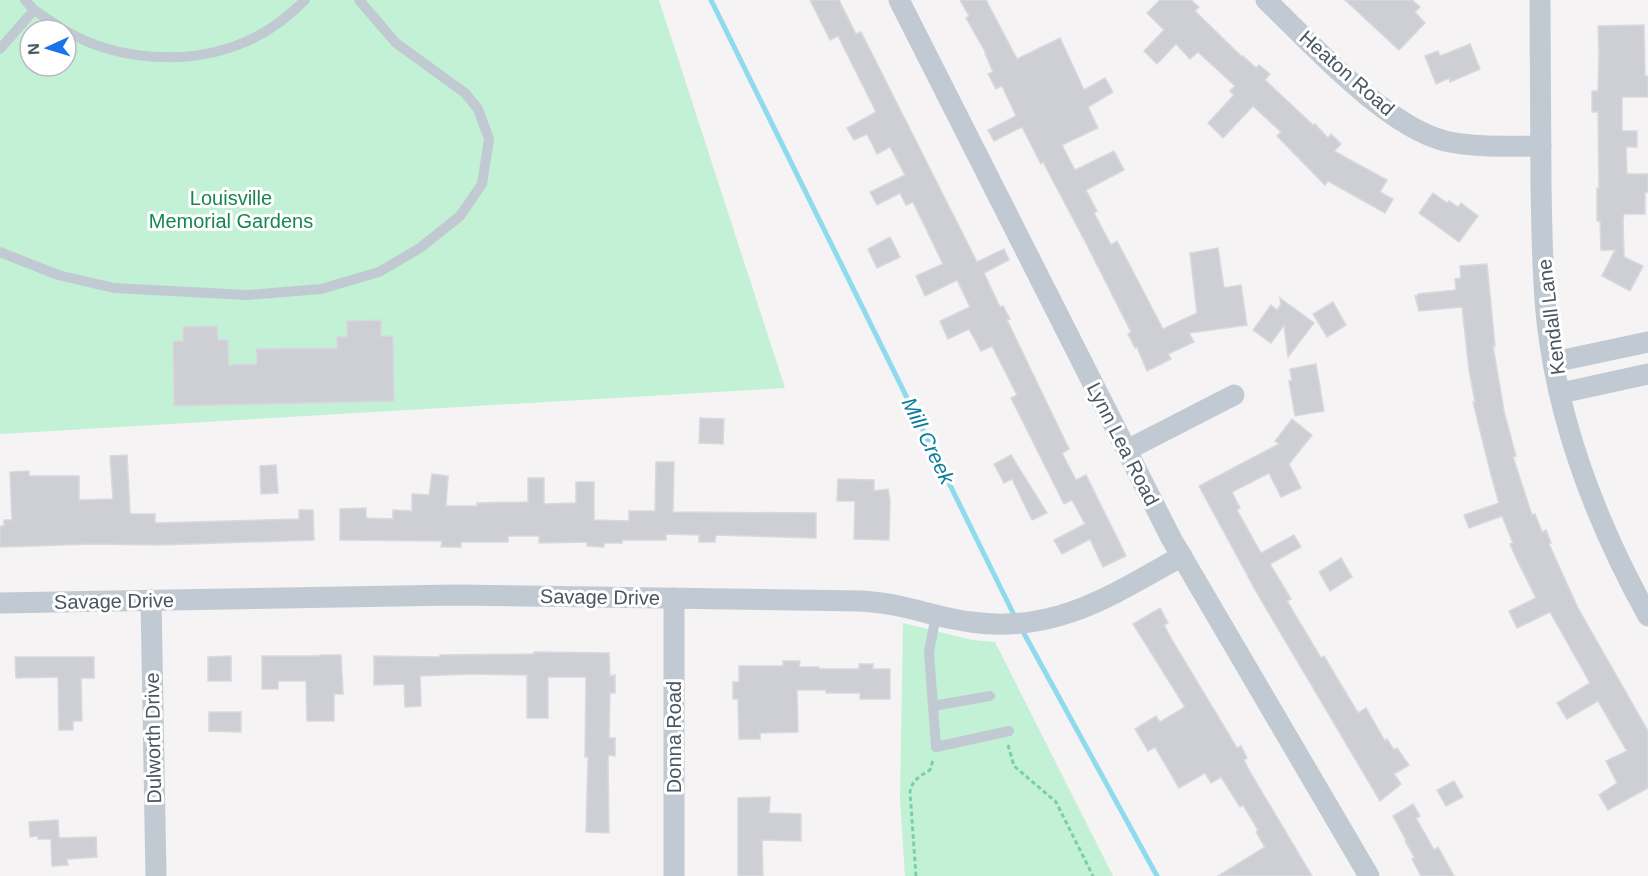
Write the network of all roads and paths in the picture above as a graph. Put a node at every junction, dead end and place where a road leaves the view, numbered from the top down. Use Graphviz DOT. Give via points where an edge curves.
graph roads {
  1 [pos="25,0"];
  2 [pos="305,0"];
  3 [pos="359,0"];
  4 [pos="899,0"];
  5 [pos="1266,0"];
  6 [pos="1540,0"];
  7 [pos="34,10"];
  8 [pos="46,18"];
  9 [pos="78,37"];
  10 [pos="0,49"];
  11 [pos="1541,146"];
  12 [pos="0,252"];
  13 [pos="1648,342"];
  14 [pos="1554,362"];
  15 [pos="1648,374"];
  16 [pos="1561,393"];
  17 [pos="1234,395"];
  18 [pos="1126,450"];
  19 [pos="1182,556"];
  20 [pos="674,598"];
  21 [pos="151,600"];
  22 [pos="0,603"];
  23 [pos="936,615"];
  24 [pos="1648,616"];
  25 [pos="990,696"];
  26 [pos="933,706"];
  27 [pos="1007,732"];
  28 [pos="936,747"];
  29 [pos="156,876"];
  30 [pos="674,876"];
  31 [pos="916,876"];
  32 [pos="1093,876"];
  33 [pos="1369,876"];
  1 -- 7 [label="lane"];
  2 -- 9 [label="lane" via="289,16 245,42 209,53 136,55 105,49"];
  3 -- 12 [label="lane" via="396,43 465,93 478,109 489,139 482,184 460,216 420,248 379,272 321,289 247,295 114,288 58,275"];
  4 -- 18 [label="street, Lynn Lea Road"];
  5 -- 11 [label="street, Heaton Road" via="1361,90 1408,126 1447,141 1480,146"];
  6 -- 11 [label="street, Kendall Lane"];
  7 -- 8 [label="lane"];
  7 -- 10 [label="lane"];
  11 -- 14 [label="street, Kendall Lane" via="1545,301"];
  13 -- 14 [label="street"];
  14 -- 16 [label="street, Kendall Lane"];
  15 -- 16 [label="street"];
  16 -- 24 [label="street, Kendall Lane" via="1588,492"];
  17 -- 18 [label="street"];
  18 -- 19 [label="street, Lynn Lea Road"];
  19 -- 23 [label="street, Savage Drive" via="1102,600 1038,623 971,622"];
  19 -- 33 [label="street, Lynn Lea Road"];
  20 -- 21 [label="street, Savage Drive" via="455,595"];
  20 -- 23 [label="street, Savage Drive" via="862,602 892,604"];
  20 -- 30 [label="street, Donna Road"];
  21 -- 22 [label="street, Savage Drive"];
  21 -- 29 [label="street, Dulworth Drive"];
  23 -- 26 [label="lane" via="929,652"];
  25 -- 26 [label="lane"];
  26 -- 28 [label="lane"];
  27 -- 28 [label="lane"];
  27 -- 32 [label="path" via="1014,766 1056,802"];
  28 -- 31 [label="path" via="930,771 917,778 909,792"];
}
